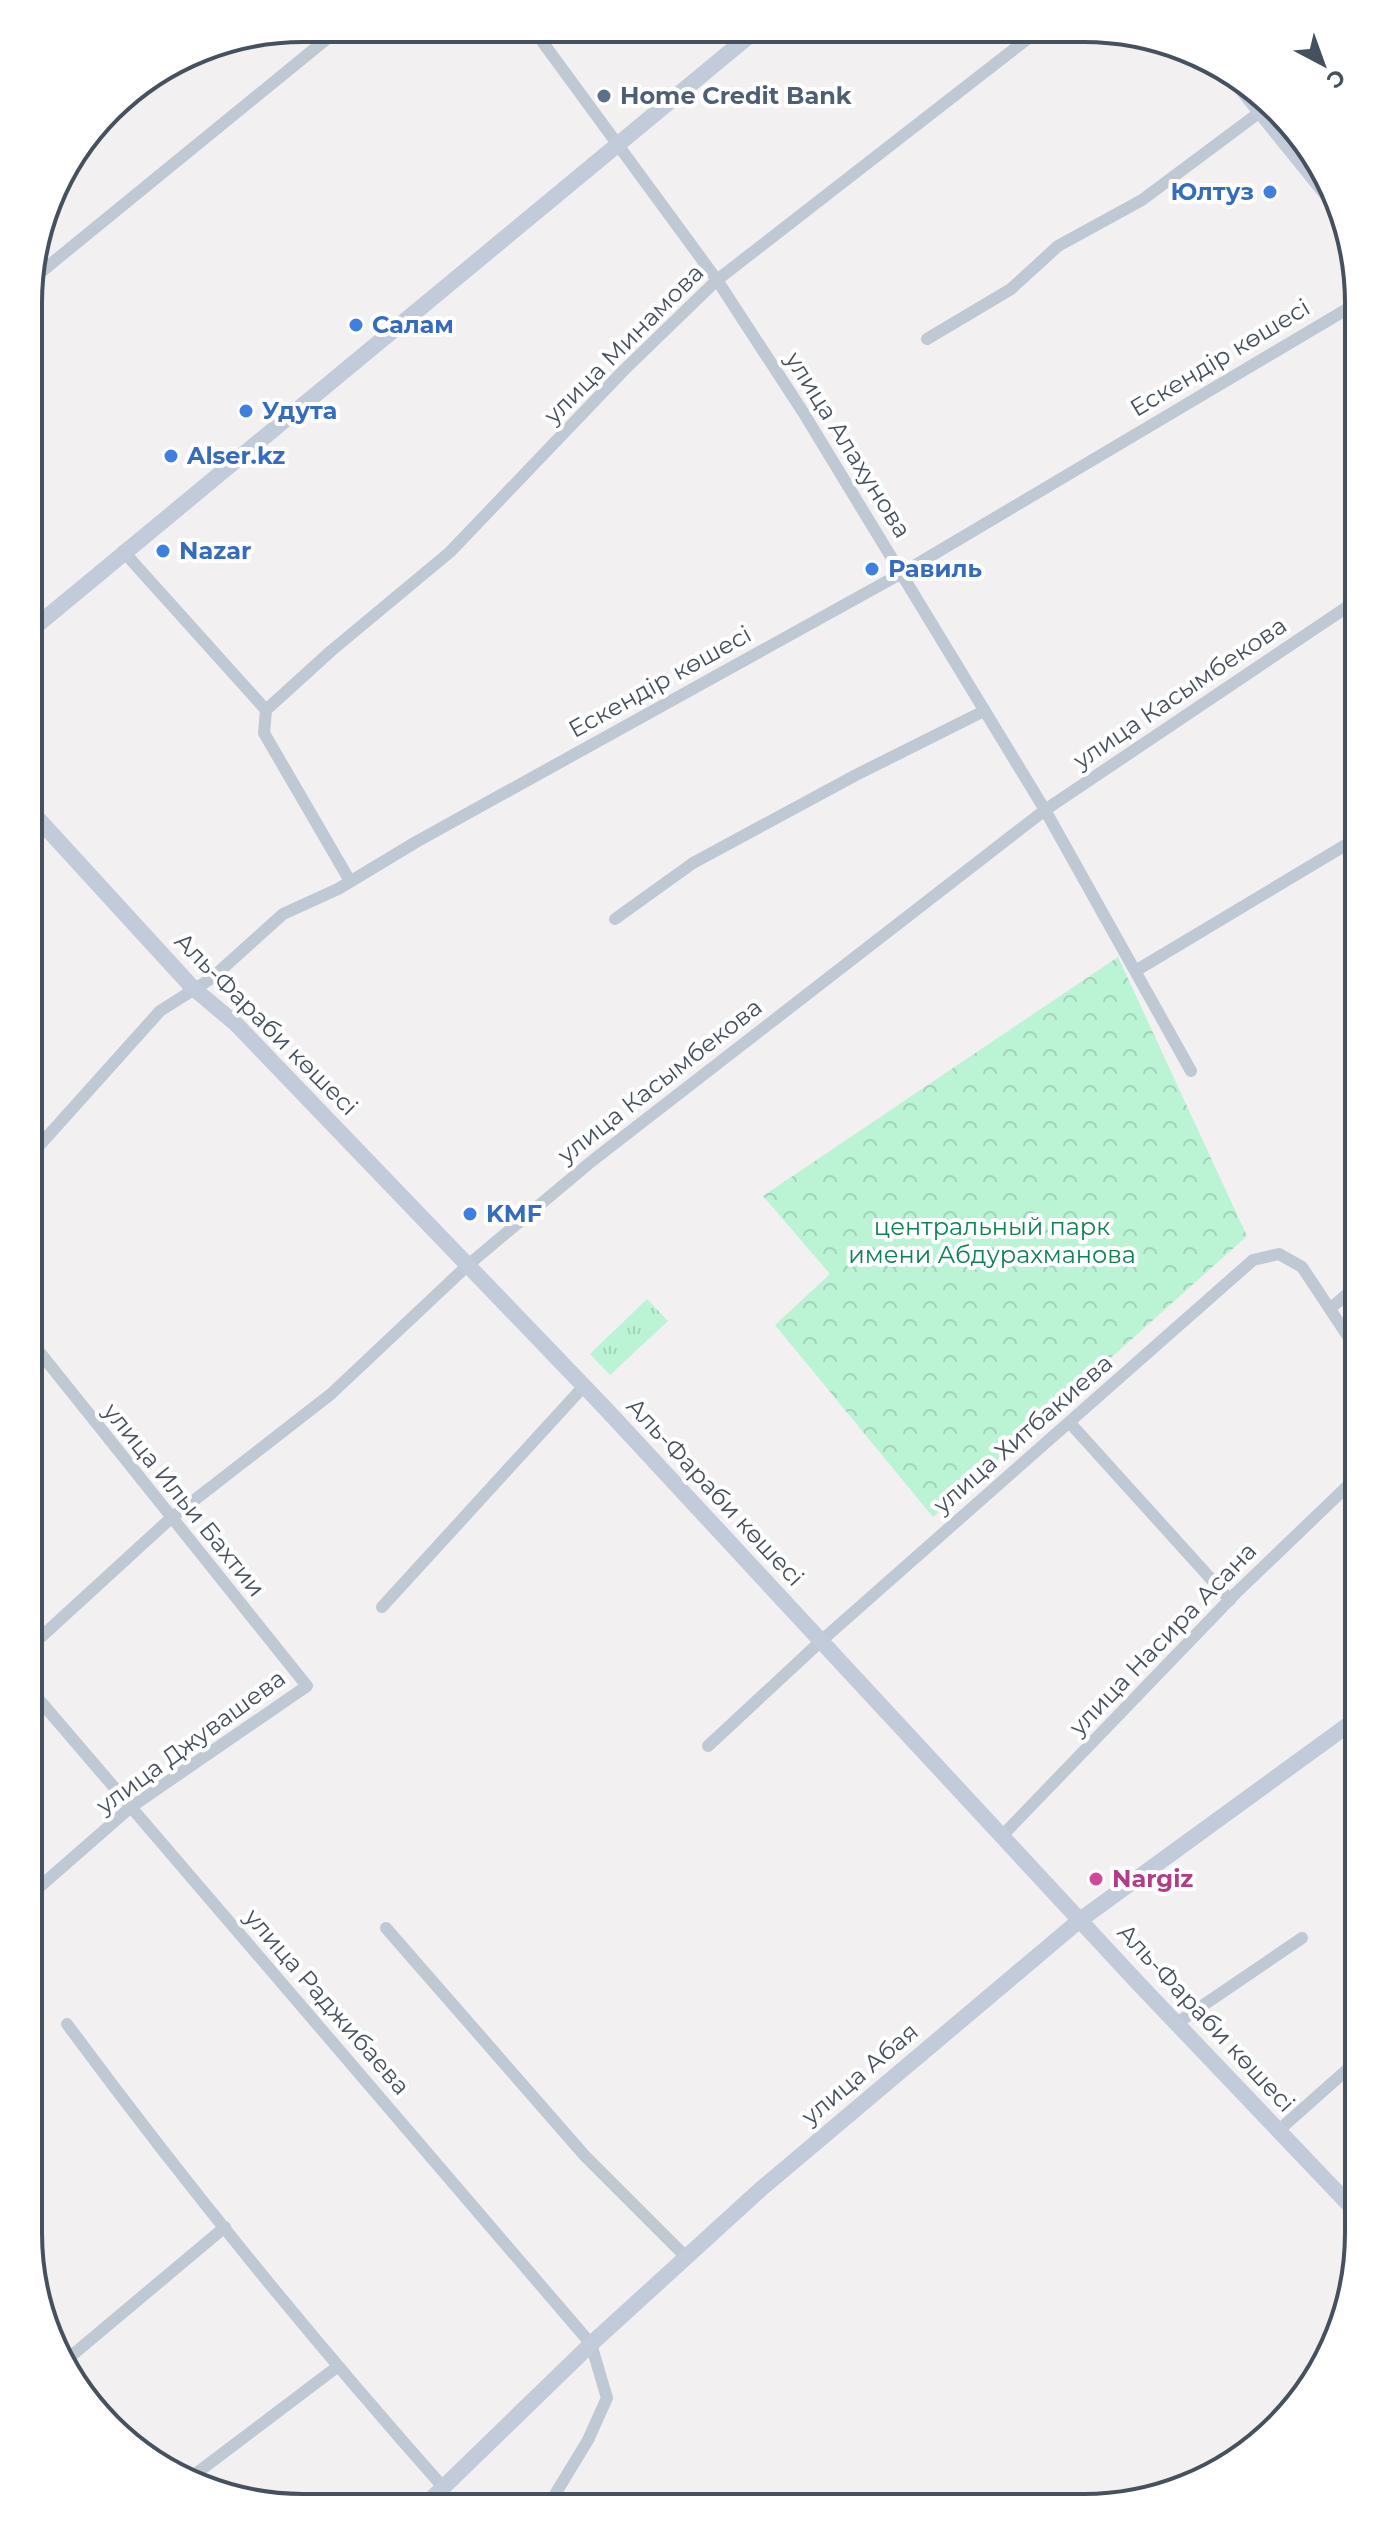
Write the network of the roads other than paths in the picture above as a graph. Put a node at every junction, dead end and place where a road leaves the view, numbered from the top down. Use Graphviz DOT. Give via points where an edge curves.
graph roads {
  1 [pos="323,42"];
  2 [pos="542,42"];
  3 [pos="742,42"];
  4 [pos="1023,42"];
  5 [pos="1257,108"];
  6 [pos="1260,112"];
  7 [pos="617,144"];
  8 [pos="1310,173"];
  9 [pos="44,270"];
  10 [pos="717,280"];
  11 [pos="1345,310"];
  12 [pos="927,339"];
  13 [pos="123,551"];
  14 [pos="902,573"];
  15 [pos="1345,609"];
  16 [pos="42,621"];
  17 [pos="266,710"];
  18 [pos="984,711"];
  19 [pos="1045,810"];
  20 [pos="42,823"];
  21 [pos="1345,846"];
  22 [pos="350,881"];
  23 [pos="615,919"];
  24 [pos="1137,970"];
  25 [pos="192,987"];
  26 [pos="1191,1071"];
  27 [pos="42,1143"];
  28 [pos="468,1265"];
  29 [pos="1344,1296"];
  30 [pos="1332,1307"];
  31 [pos="1344,1328"];
  32 [pos="42,1356"];
  33 [pos="584,1386"];
  34 [pos="1070,1423"];
  35 [pos="1344,1489"];
  36 [pos="170,1519"];
  37 [pos="1230,1600"];
  38 [pos="382,1607"];
  39 [pos="42,1636"];
  40 [pos="821,1641"];
  41 [pos="307,1686"];
  42 [pos="42,1703"];
  43 [pos="1344,1728"];
  44 [pos="708,1746"];
  45 [pos="131,1807"];
  46 [pos="1002,1836"];
  47 [pos="42,1885"];
  48 [pos="1080,1920"];
  49 [pos="386,1928"];
  50 [pos="1302,1938"];
  51 [pos="1177,2023"];
  52 [pos="67,2024"];
  53 [pos="1344,2072"];
  54 [pos="1279,2130"];
  55 [pos="1344,2199"];
  56 [pos="225,2227"];
  57 [pos="685,2256"];
  58 [pos="591,2344"];
  59 [pos="73,2355"];
  60 [pos="337,2367"];
  61 [pos="198,2472"];
  62 [pos="443,2487"];
  63 [pos="436,2494"];
  64 [pos="555,2494"];
  1 -- 9 [label="street"];
  2 -- 7 [label="street, улица Алахунова"];
  3 -- 7 [label="main road"];
  4 -- 10 [label="street, улица Минамова"];
  5 -- 6 [label="main road"];
  6 -- 8 [label="main road"];
  6 -- 12 [label="street" via="1142,200 1058,246 1011,289"];
  7 -- 10 [label="street, улица Алахунова"];
  7 -- 13 [label="main road"];
  10 -- 14 [label="street, улица Алахунова"];
  10 -- 17 [label="street, улица Минамова" via="450,552"];
  11 -- 14 [label="street, Ескендір көшесі"];
  13 -- 16 [label="main road"];
  13 -- 17 [label="street"];
  14 -- 18 [label="street, улица Алахунова"];
  14 -- 22 [label="street, Ескендір көшесі"];
  15 -- 19 [label="street, улица Касымбекова"];
  17 -- 22 [label="street" via="264,733"];
  18 -- 19 [label="street, улица Алахунова"];
  18 -- 23 [label="street" via="693,863"];
  19 -- 24 [label="street, улица Алахунова"];
  19 -- 28 [label="street, улица Касымбекова" via="592,1161"];
  20 -- 25 [label="main road, Аль-Фараби көшесі"];
  21 -- 24 [label="street"];
  22 -- 25 [label="street, Ескендір көшесі" via="283,914 212,978"];
  24 -- 26 [label="street, улица Алахунова"];
  25 -- 27 [label="street, Ескендір көшесі" via="160,1011"];
  25 -- 28 [label="main road, Аль-Фараби көшесі" via="236,1024"];
  28 -- 33 [label="main road, Аль-Фараби көшесі"];
  28 -- 36 [label="street, улица Касымбекова" via="331,1394"];
  29 -- 30 [label="street"];
  30 -- 31 [label="street"];
  30 -- 34 [label="street, улица Хитбакиева" via="1302,1267 1279,1254 1253,1260"];
  32 -- 36 [label="street, улица Ильи Бахтии"];
  33 -- 38 [label="street"];
  33 -- 40 [label="main road, Аль-Фараби көшесі"];
  34 -- 37 [label="street"];
  34 -- 40 [label="street, улица Хитбакиева"];
  35 -- 37 [label="street, улица Насира Асана"];
  36 -- 39 [label="street, улица Касымбекова"];
  36 -- 41 [label="street, улица Ильи Бахтии"];
  37 -- 46 [label="street, улица Насира Асана"];
  40 -- 44 [label="street, улица Хитбакиева"];
  40 -- 46 [label="main road, Аль-Фараби көшесі"];
  41 -- 45 [label="street, улица Джувашева"];
  42 -- 45 [label="street, улица Раджибаева"];
  43 -- 48 [label="main road, улица Абая"];
  45 -- 47 [label="street, улица Джувашева"];
  45 -- 58 [label="street, улица Раджибаева"];
  46 -- 48 [label="main road, Аль-Фараби көшесі"];
  48 -- 51 [label="main road, Аль-Фараби көшесі"];
  48 -- 57 [label="main road, улица Абая"];
  49 -- 57 [label="street" via="585,2156"];
  50 -- 51 [label="street"];
  51 -- 54 [label="main road, Аль-Фараби көшесі"];
  52 -- 56 [label="street"];
  53 -- 54 [label="street"];
  54 -- 55 [label="main road, Аль-Фараби көшесі"];
  56 -- 59 [label="street"];
  56 -- 60 [label="street"];
  57 -- 58 [label="main road, улица Абая"];
  58 -- 62 [label="main road, улица Абая"];
  58 -- 64 [label="street" via="607,2398"];
  60 -- 61 [label="street"];
  60 -- 62 [label="street"];
  62 -- 63 [label="main road, улица Абая"];
}
